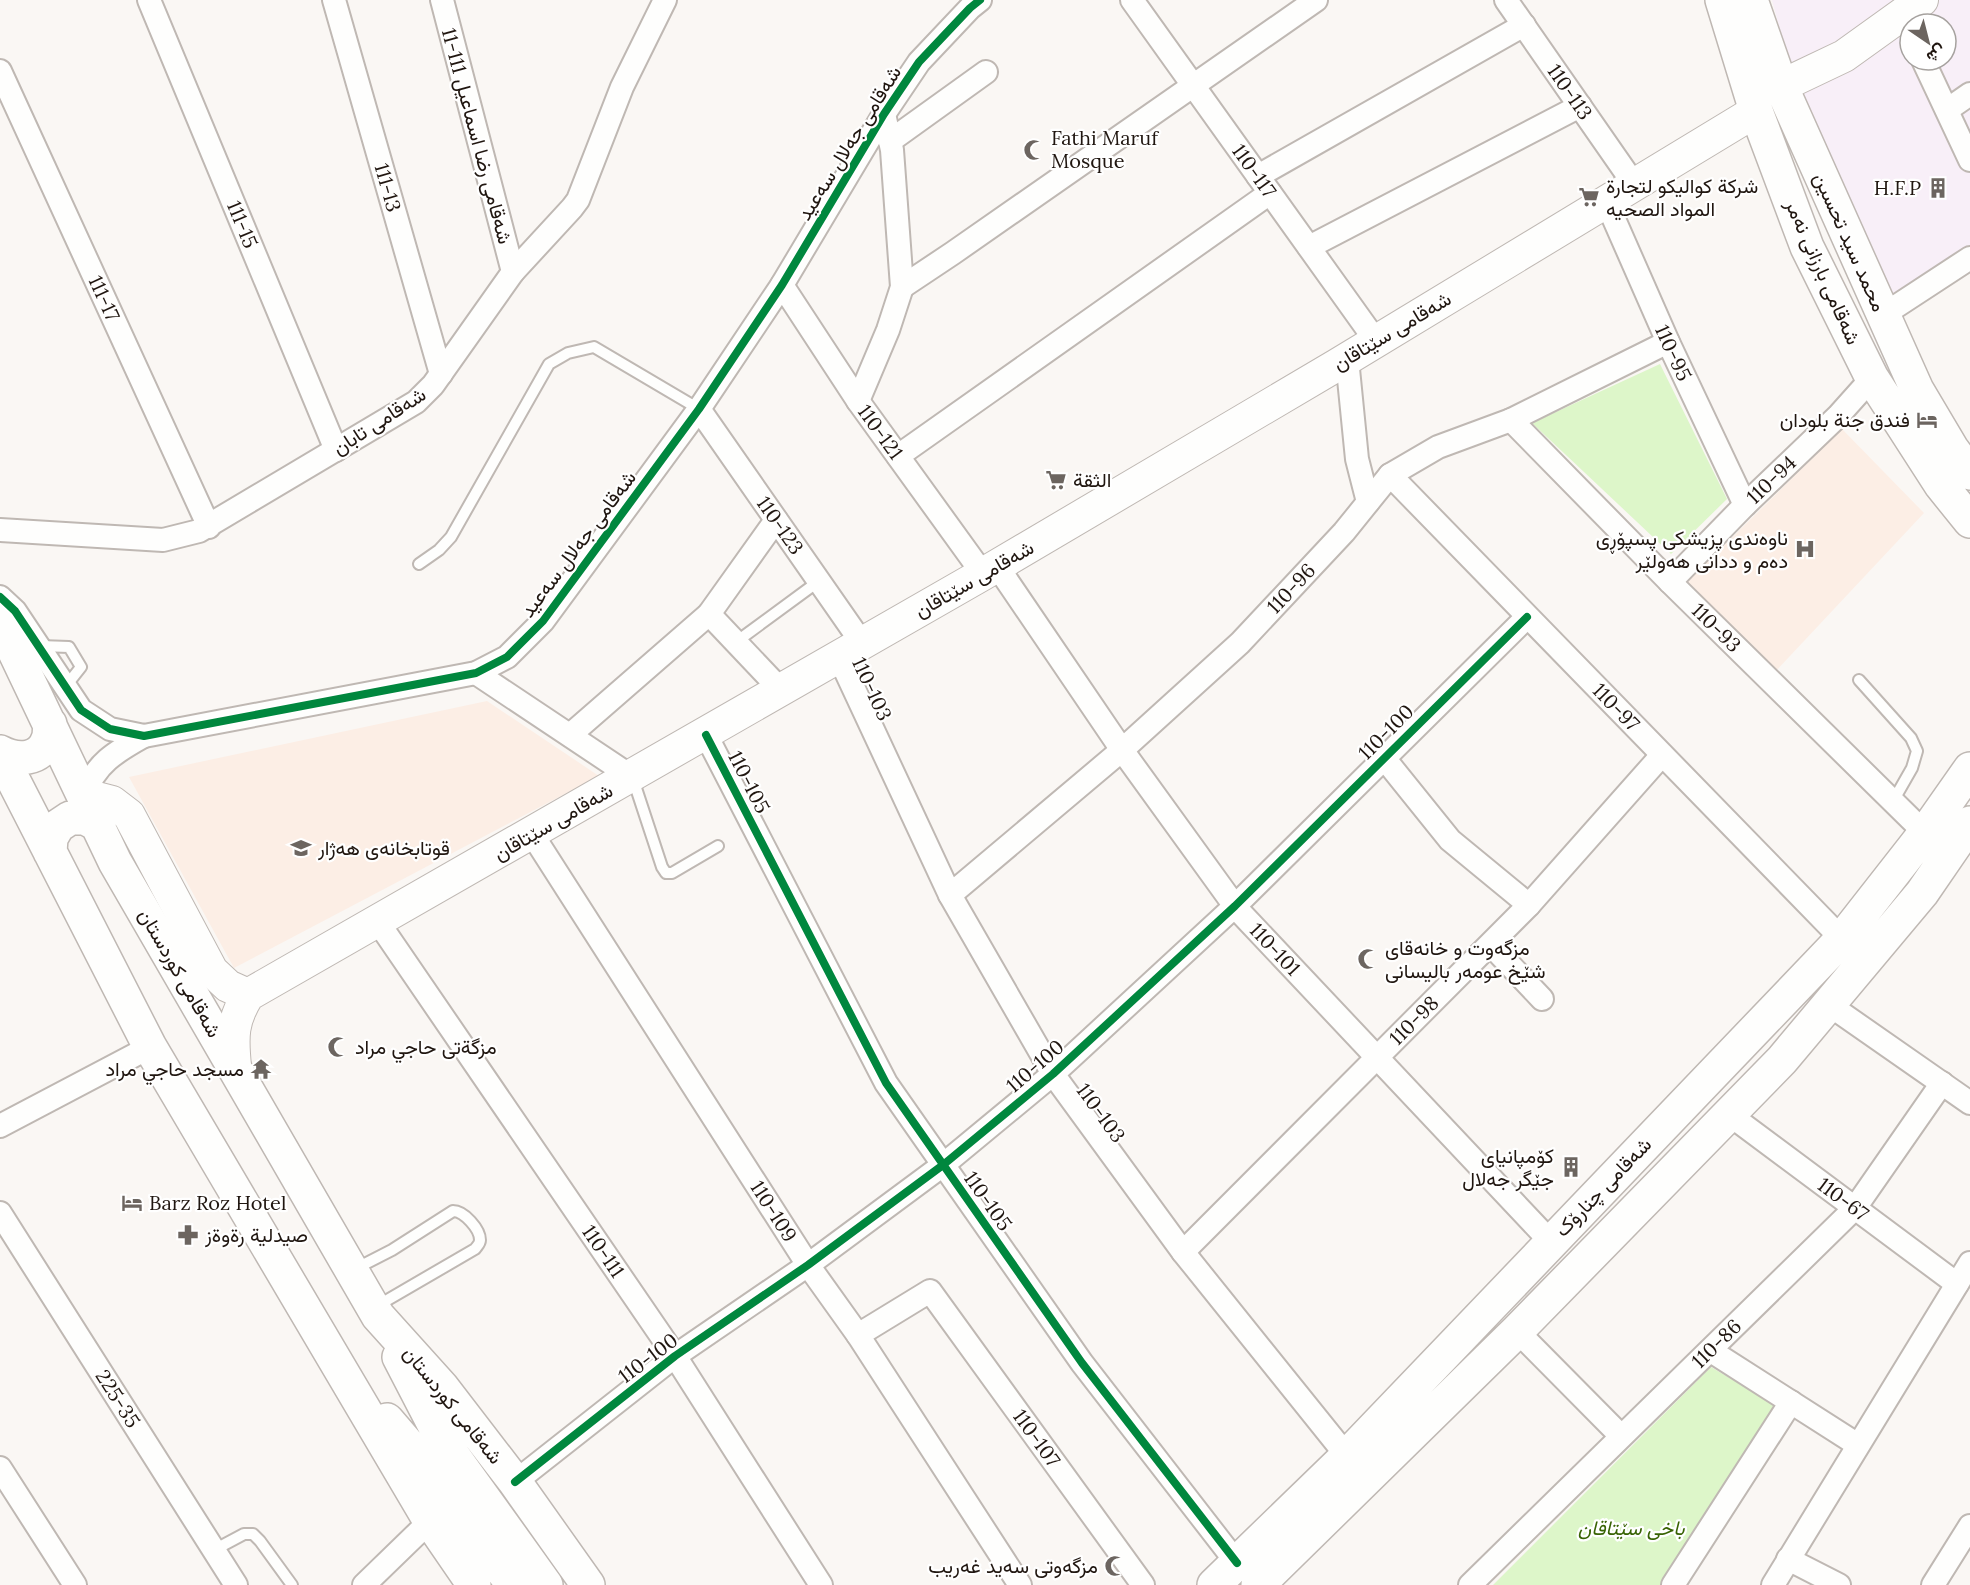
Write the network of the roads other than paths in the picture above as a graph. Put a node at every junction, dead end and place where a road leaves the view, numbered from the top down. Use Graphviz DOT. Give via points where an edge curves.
graph roads {
  1 [pos="149,0"];
  2 [pos="333,0"];
  3 [pos="442,0"];
  4 [pos="665,0"];
  5 [pos="980,0"];
  6 [pos="1131,0"];
  7 [pos="1316,0"];
  8 [pos="1506,0"];
  9 [pos="1722,0"];
  10 [pos="1750,0"];
  11 [pos="1524,25"];
  12 [pos="1898,25"];
  13 [pos="0,70"];
  14 [pos="986,72"];
  15 [pos="1929,72"];
  16 [pos="1193,86"];
  17 [pos="1781,86"];
  18 [pos="1970,94"];
  19 [pos="1580,106"];
  20 [pos="1947,110"];
  21 [pos="1756,111"];
  22 [pos="884,114"];
  23 [pos="890,141"];
  24 [pos="1970,160"];
  25 [pos="1634,184"];
  26 [pos="1264,185"];
  27 [pos="1606,201"];
  28 [pos="1309,248"];
  29 [pos="1970,258"];
  30 [pos="513,272"];
  31 [pos="782,285"];
  32 [pos="902,287"];
  33 [pos="1883,315"];
  34 [pos="1376,341"];
  35 [pos="1668,342"];
  36 [pos="1347,359"];
  37 [pos="441,374"];
  38 [pos="1872,378"];
  39 [pos="858,401"];
  40 [pos="699,410"];
  41 [pos="1511,420"];
  42 [pos="336,450"];
  43 [pos="898,456"];
  44 [pos="1970,473"];
  45 [pos="1390,475"];
  46 [pos="1368,502"];
  47 [pos="1745,505"];
  48 [pos="776,520"];
  49 [pos="1970,521"];
  50 [pos="209,527"];
  51 [pos="0,530"];
  52 [pos="419,564"];
  53 [pos="990,570"];
  54 [pos="819,581"];
  55 [pos="1670,582"];
  56 [pos="0,597"];
  57 [pos="709,614"];
  58 [pos="1527,617"];
  59 [pos="0,621"];
  60 [pos="736,642"];
  61 [pos="850,650"];
  62 [pos="476,673"];
  63 [pos="1859,680"];
  64 [pos="781,690"];
  65 [pos="50,724"];
  66 [pos="570,735"];
  67 [pos="706,735"];
  68 [pos="144,736"];
  69 [pos="1122,750"];
  70 [pos="0,753"];
  71 [pos="1662,754"];
  72 [pos="1384,758"];
  73 [pos="1970,769"];
  74 [pos="632,777"];
  75 [pos="1892,803"];
  76 [pos="91,810"];
  77 [pos="1970,823"];
  78 [pos="1925,833"];
  79 [pos="532,834"];
  80 [pos="718,846"];
  81 [pos="50,852"];
  82 [pos="950,895"];
  83 [pos="1529,905"];
  84 [pos="1235,906"];
  85 [pos="378,922"];
  86 [pos="1842,939"];
  87 [pos="1491,945"];
  88 [pos="248,995"];
  89 [pos="1542,999"];
  90 [pos="1828,1005"];
  91 [pos="150,1047"];
  92 [pos="1378,1059"];
  93 [pos="235,1066"];
  94 [pos="1053,1074"];
  95 [pos="1942,1083"];
  96 [pos="1970,1103"];
  97 [pos="1730,1115"];
  98 [pos="0,1126"];
  99 [pos="943,1165"];
  100 [pos="1855,1208"];
  101 [pos="0,1213"];
  102 [pos="1551,1242"];
  103 [pos="1183,1252"];
  104 [pos="1970,1263"];
  105 [pos="808,1264"];
  106 [pos="352,1271"];
  107 [pos="1957,1284"];
  108 [pos="376,1312"];
  109 [pos="1517,1331"];
  110 [pos="858,1335"];
  111 [pos="1711,1351"];
  112 [pos="330,1352"];
  113 [pos="675,1356"];
  114 [pos="1791,1402"];
  115 [pos="1621,1436"];
  116 [pos="1858,1445"];
  117 [pos="1347,1456"];
  118 [pos="0,1468"];
  119 [pos="515,1482"];
  120 [pos="430,1521"];
  121 [pos="1970,1526"];
  122 [pos="214,1550"];
  123 [pos="1788,1559"];
  124 [pos="1248,1574"];
  125 [pos="75,1585"];
  126 [pos="236,1585"];
  127 [pos="292,1585"];
  128 [pos="364,1585"];
  129 [pos="474,1585"];
  130 [pos="513,1585"];
  131 [pos="546,1585"];
  132 [pos="588,1585"];
  133 [pos="821,1585"];
  134 [pos="1020,1585"];
  135 [pos="1143,1585"];
  136 [pos="1214,1585"];
  137 [pos="1470,1585"];
  138 [pos="1673,1585"];
  139 [pos="1773,1585"];
  140 [pos="1839,1585"];
  141 [pos="1933,1585"];
  1 -- 42 [label="street, 111-15"];
  2 -- 37 [label="street, 111-13"];
  3 -- 30 [label="street, شەقامی رضا اسماعيل 111-11"];
  4 -- 30 [label="street, شەقامی تابان" via="622,87 578,200"];
  5 -- 22 [label="street, شەقامی جەلال سەعید" via="920,63"];
  6 -- 16 [label="street, 110-117"];
  7 -- 16 [label="street"];
  8 -- 11 [label="street, 110-113"];
  9 -- 21 [label="main road, شەقامی بارزانی نەمر"];
  10 -- 17 [label="main road, محمد سید تحسین"];
  11 -- 19 [label="street, 110-113"];
  11 -- 26 [label="street"];
  12 -- 17 [label="main road"];
  13 -- 50 [label="street, 111-17"];
  14 -- 23 [label="street"];
  15 -- 20 [label="street"];
  16 -- 26 [label="street, 110-117"];
  16 -- 32 [label="street"];
  17 -- 33 [label="main road, محمد سید تحسین"];
  18 -- 20 [label="street"];
  19 -- 25 [label="street, 110-113"];
  19 -- 28 [label="street"];
  20 -- 24 [label="street"];
  21 -- 25 [label="main road, شەقامی سێتاقان"];
  21 -- 38 [label="main road, شەقامی بارزانی نەمر" via="1807,247"];
  22 -- 23 [label="street"];
  22 -- 31 [label="street, شەقامی جەلال سەعید"];
  23 -- 32 [label="street"];
  25 -- 27 [label="main road, شەقامی سێتاقان"];
  26 -- 28 [label="street, 110-117"];
  26 -- 43 [label="street"];
  27 -- 34 [label="main road, شەقامی سێتاقان"];
  27 -- 35 [label="street, 110-95"];
  28 -- 34 [label="street, 110-117"];
  29 -- 33 [label="street"];
  30 -- 37 [label="street, شەقامی تابان"];
  31 -- 39 [label="street, 110-121"];
  31 -- 40 [label="street, شەقامی جەلال سەعید"];
  32 -- 39 [label="street"];
  33 -- 44 [label="main road, محمد سید تحسین" via="1917,390"];
  34 -- 36 [label="main road, شەقامی سێتاقان"];
  35 -- 41 [label="street, 110-96"];
  35 -- 47 [label="street, 110-95"];
  36 -- 46 [label="street" via="1358,459"];
  36 -- 53 [label="main road, شەقامی سێتاقان"];
  37 -- 42 [label="street, شەقامی تابان" via="416,402"];
  38 -- 47 [label="street, 110-94"];
  38 -- 49 [label="main road, شەقامی بارزانی نەمر" via="1941,485"];
  39 -- 43 [label="street, 110-121"];
  40 -- 48 [label="street, 110-123"];
  40 -- 52 [label="lane" via="594,347 568,353 549,364 451,537"];
  40 -- 62 [label="street, شەقامی جەلال سەعید" via="543,621 507,657"];
  41 -- 45 [label="street, 110-96" via="1438,447"];
  41 -- 55 [label="street, 110-93"];
  42 -- 50 [label="street, شەقامی تابان"];
  43 -- 53 [label="street, 110-121"];
  45 -- 46 [label="street, 110-96"];
  45 -- 58 [label="street, 110-97"];
  46 -- 69 [label="street, 110-96" via="1240,643"];
  47 -- 55 [label="street, 110-94"];
  48 -- 54 [label="street, 110-123"];
  48 -- 57 [label="street"];
  50 -- 51 [label="street, شەقامی تابان" via="164,540"];
  53 -- 61 [label="main road, شەقامی سێتاقان"];
  53 -- 69 [label="street, 110-101"];
  54 -- 60 [label="lane"];
  54 -- 61 [label="street, 110-123"];
  55 -- 75 [label="street, 110-93"];
  56 -- 68 [label="street, شەقامی جەلال سەعید" via="15,611 81,710 110,729"];
  57 -- 60 [label="street"];
  57 -- 66 [label="street"];
  58 -- 71 [label="street, 110-97"];
  58 -- 72 [label="street, 110-100"];
  59 -- 65 [label="main road, شەقامی کوردستان"];
  60 -- 64 [label="street"];
  61 -- 64 [label="main road, شەقامی سێتاقان"];
  61 -- 82 [label="street, 110-103"];
  62 -- 66 [label="street"];
  62 -- 68 [label="street, شەقامی جەلال سەعید"];
  63 -- 75 [label="lane" via="1911,738 1917,751"];
  64 -- 67 [label="main road, شەقامی سێتاقان"];
  65 -- 70 [label="main road" via="48,739 40,752 26,758"];
  65 -- 76 [label="main road, شەقامی کوردستان"];
  66 -- 74 [label="street"];
  67 -- 74 [label="main road, شەقامی سێتاقان"];
  67 -- 99 [label="street, 110-105" via="886,1083"];
  68 -- 76 [label="street" via="117,751 89,781"];
  69 -- 82 [label="street, 110-96"];
  69 -- 84 [label="street, 110-101"];
  70 -- 81 [label="main road"];
  71 -- 83 [label="street, 110-98"];
  71 -- 86 [label="street, 110-97"];
  72 -- 83 [label="street" via="1450,840"];
  72 -- 84 [label="street, 110-100"];
  73 -- 78 [label="main road, شەقامی چنارۆک"];
  74 -- 79 [label="main road, شەقامی سێتاقان"];
  74 -- 80 [label="lane" via="666,873"];
  75 -- 78 [label="street, 110-93"];
  76 -- 81 [label="main road" via="85,818 70,818 58,826 51,838"];
  76 -- 88 [label="main road" via="118,805 129,815 212,971 228,986"];
  76 -- 93 [label="main road, شەقامی کوردستان" via="115,862"];
  77 -- 90 [label="main road, شەقامی چنارۆک" via="1922,893"];
  78 -- 86 [label="main road, شەقامی چنارۆک"];
  79 -- 85 [label="main road, شەقامی سێتاقان"];
  79 -- 105 [label="street, 110-109"];
  81 -- 91 [label="main road"];
  82 -- 94 [label="street, 110-103"];
  83 -- 87 [label="street, 110-98"];
  84 -- 92 [label="street, 110-101"];
  84 -- 94 [label="street, 110-100"];
  85 -- 88 [label="main road, شەقامی سێتاقان"];
  85 -- 113 [label="street, 110-111"];
  86 -- 102 [label="main road, شەقامی چنارۆک"];
  87 -- 89 [label="street"];
  87 -- 92 [label="street, 110-98"];
  88 -- 93 [label="main road" via="234,1026"];
  90 -- 95 [label="street"];
  90 -- 97 [label="main road, شەقامی چنارۆک"];
  91 -- 98 [label="street"];
  91 -- 112 [label="main road"];
  92 -- 102 [label="street, 110-101"];
  92 -- 103 [label="street, 110-98"];
  93 -- 106 [label="main road, شەقامی کوردستان"];
  94 -- 99 [label="street, 110-100"];
  94 -- 103 [label="street, 110-103"];
  95 -- 96 [label="street"];
  95 -- 100 [label="street, 110-86"];
  97 -- 100 [label="street, 110-67"];
  97 -- 109 [label="main road, شەقامی چنارۆک"];
  99 -- 105 [label="street, 110-100"];
  99 -- 124 [label="street, 110-105" via="1082,1363"];
  100 -- 107 [label="street, 110-67"];
  100 -- 111 [label="street, 110-86"];
  101 -- 122 [label="street, 225-35"];
  102 -- 117 [label="main road, شەقامی چنارۆک"];
  103 -- 117 [label="street, 110-103"];
  104 -- 107 [label="street"];
  105 -- 110 [label="street, 110-109"];
  105 -- 113 [label="street, 110-100"];
  106 -- 108 [label="main road, شەقامی کوردستان"];
  106 -- 108 [label="lane" via="453,1211 466,1215 480,1237 475,1249"];
  107 -- 116 [label="street"];
  108 -- 119 [label="main road, شەقامی کوردستان" via="442,1387"];
  108 -- 131 [label="main road, شەقامی کوردستان" via="442,1440"];
  109 -- 115 [label="street"];
  109 -- 124 [label="main road, شەقامی چنارۆک"];
  110 -- 134 [label="street, 110-109"];
  110 -- 135 [label="street, 110-107" via="930,1291"];
  111 -- 114 [label="street"];
  111 -- 115 [label="street, 110-86"];
  112 -- 120 [label="main road"];
  112 -- 130 [label="main road" via="424,1463"];
  113 -- 119 [label="street, 110-100"];
  113 -- 133 [label="street, 110-111"];
  114 -- 116 [label="street"];
  114 -- 138 [label="street"];
  115 -- 137 [label="street, 110-86"];
  116 -- 123 [label="street"];
  117 -- 124 [label="main road, شەقامی چنارۆک"];
  118 -- 125 [label="street"];
  119 -- 132 [label="main road, شەقامی کوردستان"];
  120 -- 128 [label="street"];
  120 -- 129 [label="main road"];
  121 -- 141 [label="street"];
  122 -- 126 [label="street, 225-35"];
  122 -- 127 [label="lane" via="244,1534 253,1534"];
  123 -- 139 [label="street"];
  123 -- 140 [label="street"];
  124 -- 136 [label="main road, شەقامی چنارۆک"];
}
